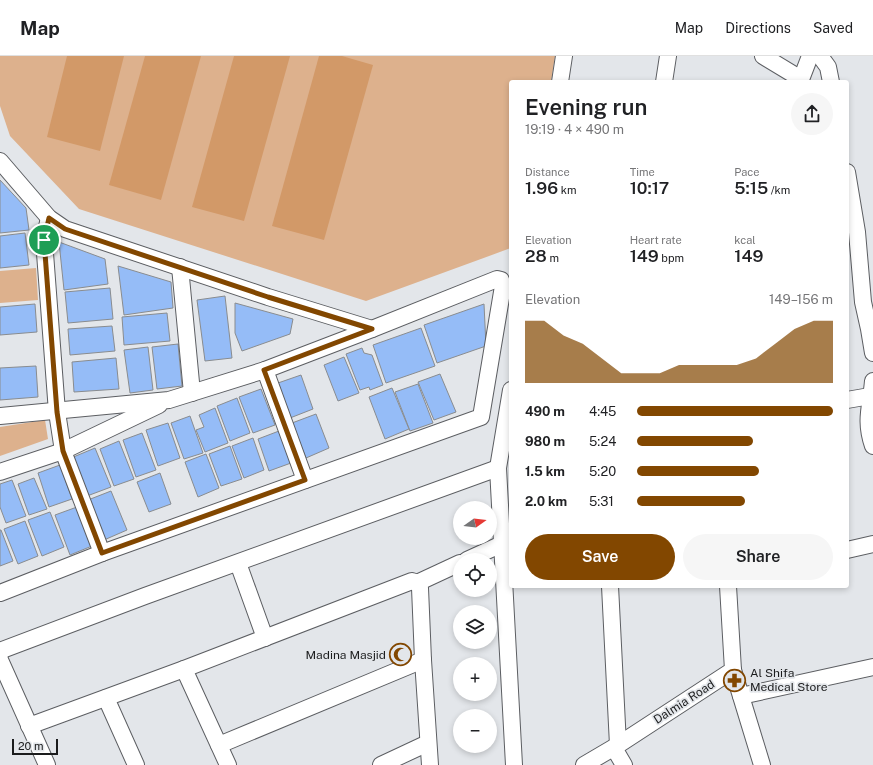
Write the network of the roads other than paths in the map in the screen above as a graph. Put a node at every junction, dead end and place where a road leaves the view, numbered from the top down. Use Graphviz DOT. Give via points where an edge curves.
graph roads {
  1 [pos="564,56"];
  2 [pos="668,56"];
  3 [pos="763,56"];
  4 [pos="810,56"];
  5 [pos="820,56"];
  6 [pos="560,80"];
  7 [pos="664,80"];
  8 [pos="801,80"];
  9 [pos="831,80"];
  10 [pos="0,161"];
  11 [pos="849,184"];
  12 [pos="49,218"];
  13 [pos="180,267"];
  14 [pos="372,329"];
  15 [pos="873,353"];
  16 [pos="264,370"];
  17 [pos="872,388"];
  18 [pos="192,393"];
  19 [pos="849,399"];
  20 [pos="169,400"];
  21 [pos="509,408"];
  22 [pos="57,412"];
  23 [pos="871,415"];
  24 [pos="0,416"];
  25 [pos="873,446"];
  26 [pos="63,451"];
  27 [pos="503,462"];
  28 [pos="0,472"];
  29 [pos="305,480"];
  30 [pos="502,544"];
  31 [pos="873,544"];
  32 [pos="849,550"];
  33 [pos="102,553"];
  34 [pos="482,553"];
  35 [pos="238,562"];
  36 [pos="453,566"];
  37 [pos="417,582"];
  38 [pos="610,588"];
  39 [pos="728,588"];
  40 [pos="0,593"];
  41 [pos="265,638"];
  42 [pos="0,654"];
  43 [pos="0,660"];
  44 [pos="423,660"];
  45 [pos="873,667"];
  46 [pos="184,670"];
  47 [pos="733,670"];
  48 [pos="741,696"];
  49 [pos="106,698"];
  50 [pos="29,726"];
  51 [pos="428,743"];
  52 [pos="219,745"];
  53 [pos="616,747"];
  54 [pos="47,765"];
  55 [pos="136,765"];
  56 [pos="228,765"];
  57 [pos="381,765"];
  58 [pos="430,765"];
  59 [pos="514,765"];
  60 [pos="584,765"];
  61 [pos="624,765"];
  62 [pos="762,765"];
  1 -- 6 [label="street"];
  2 -- 7 [label="street"];
  3 -- 8 [label="street"];
  4 -- 8 [label="street"];
  5 -- 9 [label="street" via="828,68"];
  10 -- 12 [label="street"];
  11 -- 15 [label="street" via="857,232 863,302"];
  12 -- 13 [label="street" via="65,229"];
  12 -- 22 [label="street" via="44,240"];
  13 -- 14 [label="street"];
  13 -- 18 [label="street"];
  14 -- 16 [label="street"];
  14 -- 29 [label="street" via="497,279 501,280 503,286 481,417"];
  16 -- 18 [label="street"];
  16 -- 29 [label="street"];
  17 -- 19 [label="street"];
  17 -- 23 [label="street"];
  18 -- 20 [label="street"];
  20 -- 22 [label="street"];
  20 -- 26 [label="street"];
  21 -- 27 [label="street"];
  22 -- 24 [label="street"];
  22 -- 26 [label="street"];
  23 -- 25 [label="street" via="868,427"];
  26 -- 28 [label="street"];
  26 -- 33 [label="street"];
  27 -- 30 [label="street"];
  27 -- 35 [label="street"];
  29 -- 33 [label="street"];
  30 -- 34 [label="street"];
  30 -- 59 [label="street"];
  31 -- 32 [label="street"];
  33 -- 40 [label="street"];
  35 -- 41 [label="street"];
  35 -- 42 [label="street" via="2,650"];
  36 -- 37 [label="street"];
  37 -- 41 [label="street" via="412,581"];
  37 -- 44 [label="street" via="420,588"];
  38 -- 53 [label="street"];
  39 -- 47 [label="street"];
  41 -- 46 [label="street"];
  43 -- 50 [label="street"];
  44 -- 51 [label="street"];
  44 -- 52 [label="street"];
  45 -- 48 [label="street"];
  46 -- 49 [label="street"];
  46 -- 52 [label="street"];
  47 -- 48 [label="street"];
  47 -- 53 [label="street, Dalmia Road"];
  48 -- 62 [label="street"];
  49 -- 50 [label="street"];
  49 -- 55 [label="street"];
  50 -- 54 [label="street"];
  51 -- 57 [label="street"];
  51 -- 58 [label="street"];
  52 -- 56 [label="street"];
  53 -- 60 [label="street, Dalmia Road"];
  53 -- 61 [label="street"];
}
